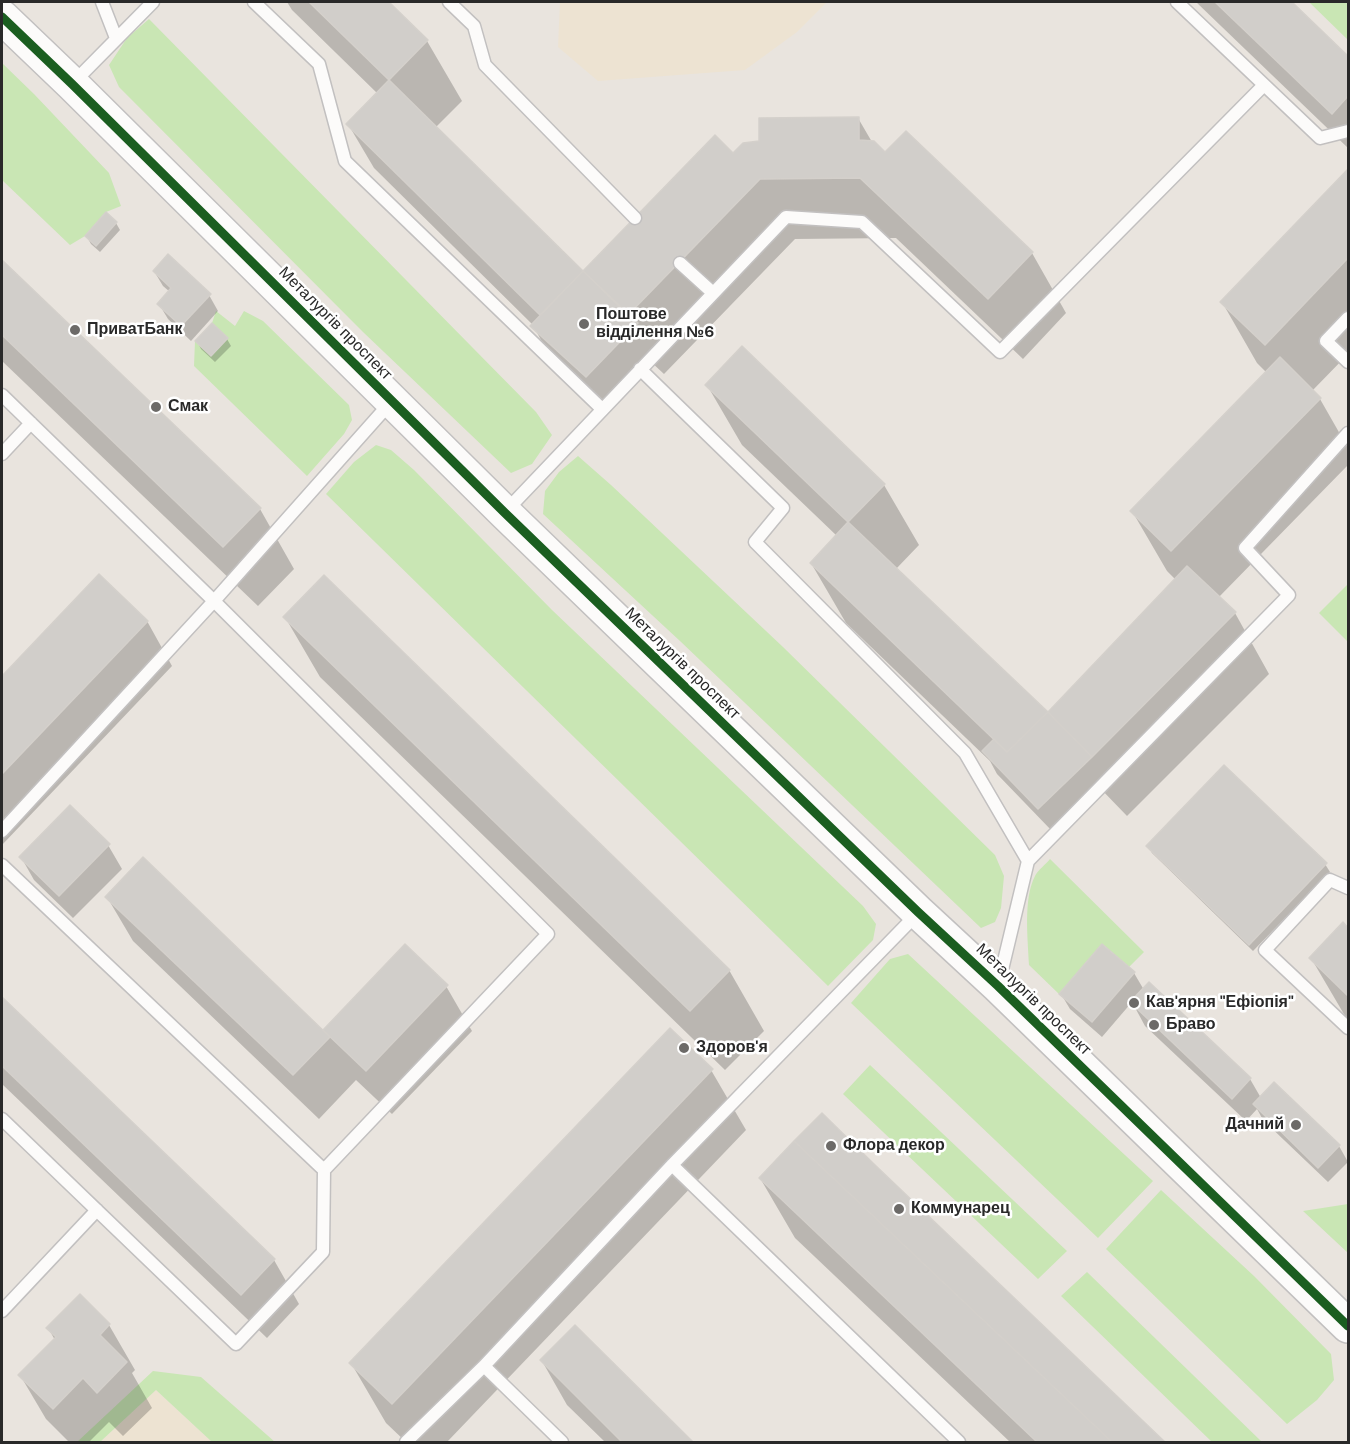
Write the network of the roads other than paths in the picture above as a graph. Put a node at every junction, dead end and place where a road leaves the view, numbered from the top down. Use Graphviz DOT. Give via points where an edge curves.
graph roads {
  1 [pos="102,2"];
  2 [pos="153,2"];
  3 [pos="255,2"];
  4 [pos="449,2"];
  5 [pos="1176,2"];
  6 [pos="2,17"];
  7 [pos="116,38"];
  8 [pos="72,84"];
  9 [pos="1264,85"];
  10 [pos="1348,131"];
  11 [pos="635,218"];
  12 [pos="680,263"];
  13 [pos="713,293"];
  14 [pos="1348,318"];
  15 [pos="1348,362"];
  16 [pos="640,369"];
  17 [pos="2,395"];
  18 [pos="392,401"];
  19 [pos="602,409"];
  20 [pos="31,423"];
  21 [pos="1348,433"];
  22 [pos="2,454"];
  23 [pos="505,513"];
  24 [pos="214,601"];
  25 [pos="2,831"];
  26 [pos="1028,861"];
  27 [pos="2,865"];
  28 [pos="1348,888"];
  29 [pos="918,912"];
  30 [pos="998,986"];
  31 [pos="1348,1028"];
  32 [pos="2,1119"];
  33 [pos="672,1165"];
  34 [pos="324,1170"];
  35 [pos="97,1210"];
  36 [pos="2,1311"];
  37 [pos="1348,1326"];
  38 [pos="484,1366"];
  39 [pos="406,1443"];
  40 [pos="562,1443"];
  41 [pos="959,1443"];
  1 -- 7 [label="lane"];
  2 -- 7 [label="lane"];
  3 -- 19 [label="lane" via="319,64 345,161"];
  4 -- 11 [label="lane" via="474,26 484,65"];
  5 -- 9 [label="lane"];
  6 -- 8 [label="street, Металургів проспект"];
  7 -- 8 [label="lane"];
  8 -- 18 [label="street, Металургів проспект"];
  9 -- 10 [label="lane" via="1320,138"];
  9 -- 13 [label="lane" via="1000,352 862,222 786,217"];
  12 -- 13 [label="lane"];
  13 -- 16 [label="lane"];
  14 -- 15 [label="lane" via="1326,341"];
  16 -- 19 [label="lane"];
  16 -- 26 [label="lane" via="783,508 756,542 965,753"];
  17 -- 20 [label="lane"];
  18 -- 23 [label="street, Металургів проспект"];
  18 -- 24 [label="lane"];
  19 -- 23 [label="lane"];
  20 -- 22 [label="lane"];
  20 -- 24 [label="lane"];
  21 -- 26 [label="lane" via="1245,548 1289,595"];
  23 -- 29 [label="street, Металургів проспект"];
  24 -- 25 [label="lane"];
  24 -- 34 [label="lane" via="548,934"];
  26 -- 30 [label="lane"];
  27 -- 34 [label="lane"];
  28 -- 31 [label="lane" via="1330,880 1264,950"];
  29 -- 30 [label="street, Металургів проспект"];
  29 -- 33 [label="lane"];
  30 -- 37 [label="street, Металургів проспект"];
  32 -- 35 [label="lane"];
  33 -- 38 [label="lane"];
  33 -- 41 [label="lane"];
  34 -- 35 [label="lane" via="323,1252 236,1344"];
  35 -- 36 [label="lane"];
  38 -- 39 [label="lane"];
  38 -- 40 [label="lane"];
}
